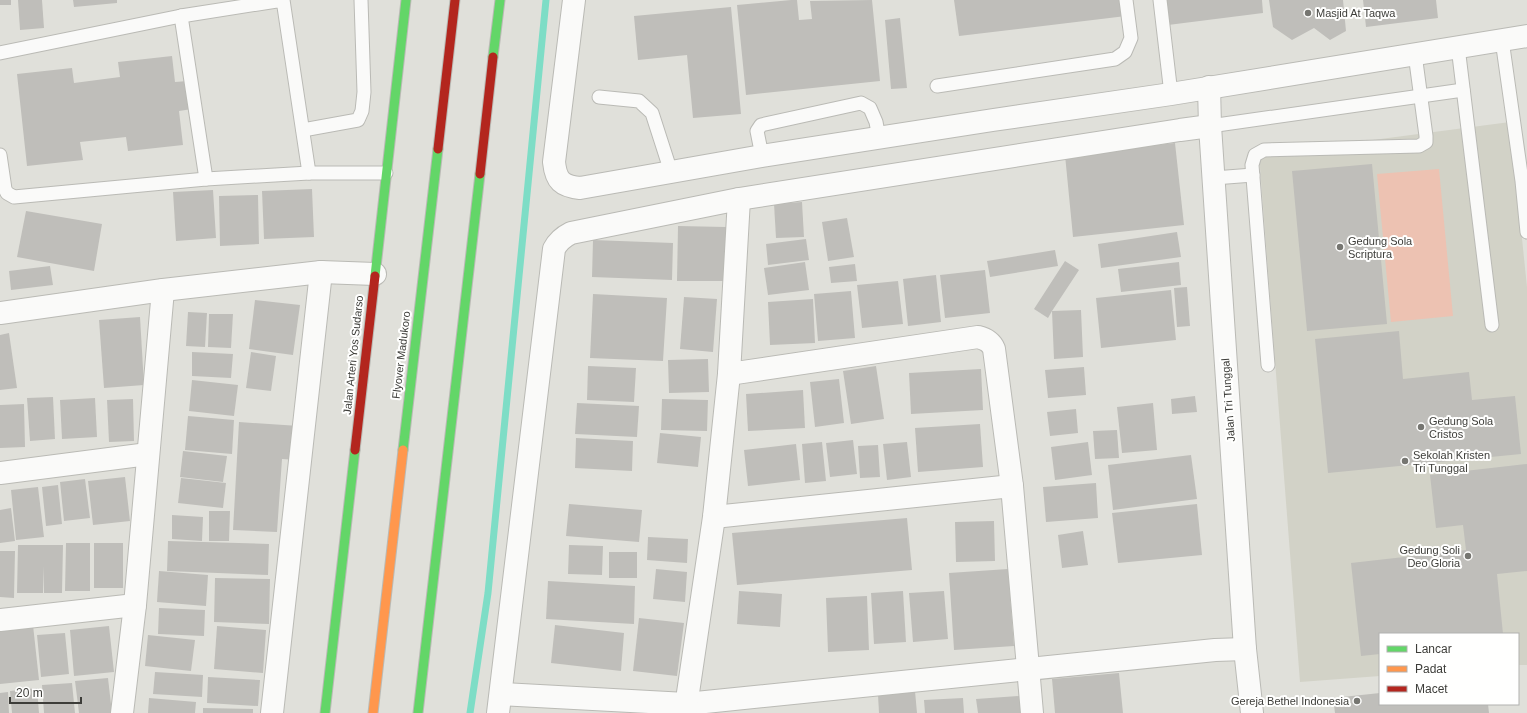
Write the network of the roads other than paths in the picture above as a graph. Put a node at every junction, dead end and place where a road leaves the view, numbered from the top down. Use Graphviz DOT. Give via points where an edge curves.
graph roads {
  1 [pos="284,0"];
  2 [pos="361,0"];
  3 [pos="406,0"];
  4 [pos="455,0"];
  5 [pos="500,0"];
  6 [pos="574,0"];
  7 [pos="1126,0"];
  8 [pos="1160,0"];
  9 [pos="181,16"];
  10 [pos="1527,36"];
  11 [pos="1502,40"];
  12 [pos="1458,48"];
  13 [pos="0,53"];
  14 [pos="1416,54"];
  15 [pos="937,86"];
  16 [pos="1209,87"];
  17 [pos="1464,90"];
  18 [pos="1171,94"];
  19 [pos="1420,96"];
  20 [pos="599,97"];
  21 [pos="1210,126"];
  22 [pos="303,130"];
  23 [pos="879,138"];
  24 [pos="0,154"];
  25 [pos="762,156"];
  26 [pos="670,172"];
  27 [pos="309,173"];
  28 [pos="386,173"];
  29 [pos="1252,176"];
  30 [pos="1214,178"];
  31 [pos="206,179"];
  32 [pos="739,200"];
  33 [pos="1527,232"];
  34 [pos="321,272"];
  35 [pos="375,274"];
  36 [pos="163,290"];
  37 [pos="0,313"];
  38 [pos="1492,325"];
  39 [pos="1268,365"];
  40 [pos="729,374"];
  41 [pos="148,454"];
  42 [pos="0,473"];
  43 [pos="1012,486"];
  44 [pos="714,516"];
  45 [pos="134,605"];
  46 [pos="0,620"];
  47 [pos="1245,649"];
  48 [pos="1027,669"];
  49 [pos="499,703"];
  50 [pos="685,708"];
  51 [pos="122,713"];
  52 [pos="272,713"];
  53 [pos="325,713"];
  54 [pos="373,713"];
  55 [pos="418,713"];
  56 [pos="1032,713"];
  57 [pos="1252,713"];
  1 -- 9 [label="lane"];
  1 -- 22 [label="lane"];
  2 -- 22 [label="lane" via="364,92 361,116 358,120"];
  3 -- 28 [label="highway, Jalan Arteri Yos Sudarso"];
  4 -- 54 [label="highway, Flyover Madukoro"];
  5 -- 55 [label="highway"];
  6 -- 26 [label="street" via="554,162 556,175 566,185 580,188"];
  7 -- 15 [label="lane" via="1131,38 1125,52 1115,59"];
  8 -- 18 [label="lane"];
  9 -- 13 [label="lane"];
  9 -- 31 [label="lane"];
  10 -- 11 [label="street"];
  11 -- 12 [label="street"];
  11 -- 33 [label="lane"];
  12 -- 14 [label="street"];
  12 -- 17 [label="lane"];
  14 -- 16 [label="street"];
  14 -- 19 [label="lane"];
  16 -- 18 [label="street"];
  16 -- 21 [label="street, Jalan Tri Tunggal"];
  17 -- 19 [label="lane"];
  17 -- 38 [label="lane"];
  18 -- 23 [label="street"];
  19 -- 21 [label="lane"];
  19 -- 29 [label="lane" via="1426,142 1419,146 1264,150 1255,155"];
  20 -- 26 [label="lane" via="639,101 652,113"];
  21 -- 30 [label="street, Jalan Tri Tunggal"];
  21 -- 32 [label="street"];
  22 -- 27 [label="lane"];
  23 -- 25 [label="street"];
  23 -- 25 [label="lane" via="870,108 861,103 761,125 758,131"];
  24 -- 31 [label="lane" via="5,189 14,197"];
  25 -- 26 [label="street"];
  27 -- 28 [label="lane"];
  27 -- 31 [label="lane"];
  28 -- 35 [label="highway, Jalan Arteri Yos Sudarso"];
  29 -- 30 [label="lane"];
  29 -- 39 [label="lane"];
  30 -- 47 [label="street, Jalan Tri Tunggal"];
  32 -- 40 [label="street"];
  32 -- 49 [label="street" via="571,233 557,242"];
  34 -- 35 [label="street"];
  34 -- 36 [label="street"];
  34 -- 52 [label="street"];
  35 -- 53 [label="highway, Jalan Arteri Yos Sudarso"];
  36 -- 37 [label="street"];
  36 -- 41 [label="street"];
  40 -- 43 [label="street" via="983,338 990,342 994,349"];
  40 -- 44 [label="street"];
  41 -- 42 [label="street"];
  41 -- 45 [label="street"];
  43 -- 44 [label="street"];
  43 -- 48 [label="street"];
  44 -- 50 [label="street"];
  45 -- 46 [label="street"];
  45 -- 51 [label="street"];
  47 -- 48 [label="street"];
  47 -- 57 [label="street, Jalan Tri Tunggal"];
  48 -- 50 [label="street"];
  48 -- 56 [label="street"];
  49 -- 50 [label="street"];
}
